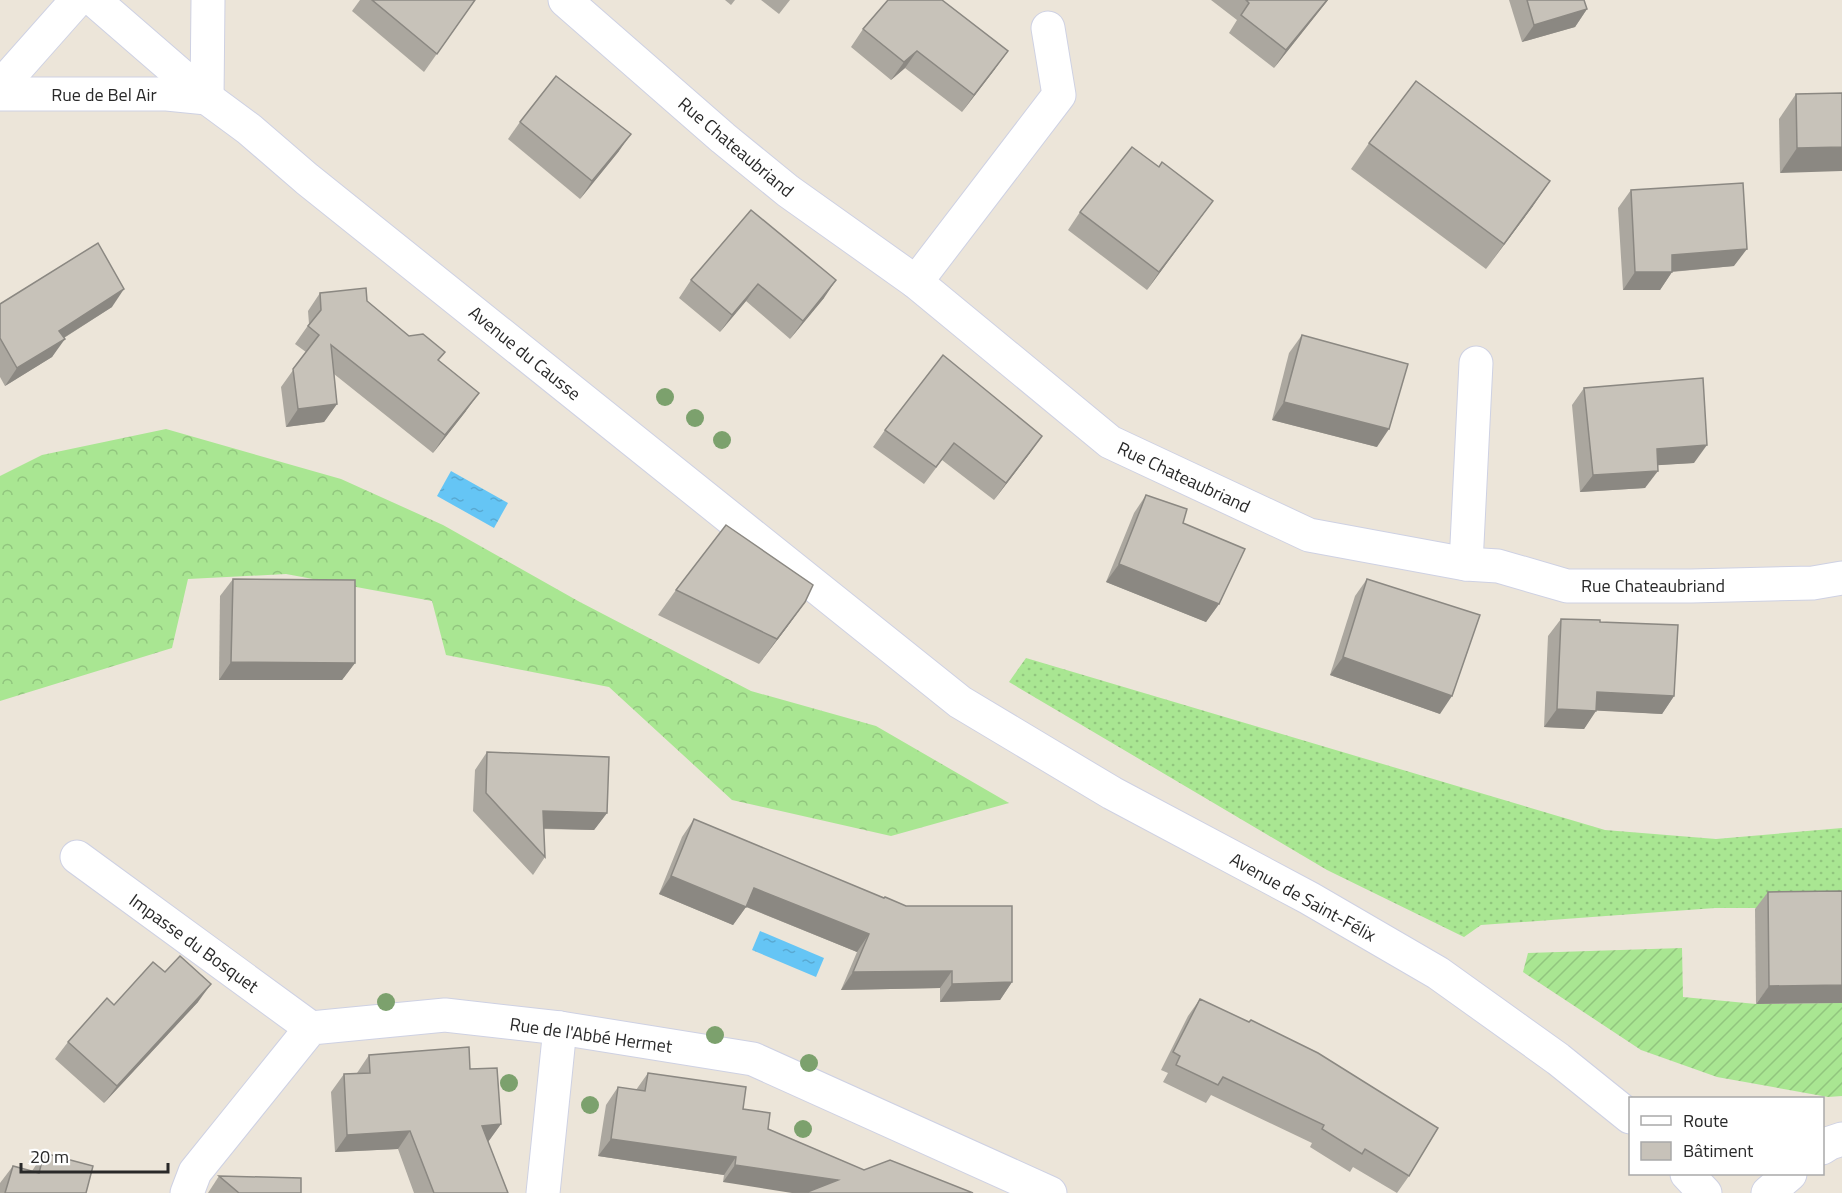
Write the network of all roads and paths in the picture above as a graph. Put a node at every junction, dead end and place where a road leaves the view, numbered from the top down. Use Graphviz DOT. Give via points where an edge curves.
graph roads {
  1 [pos="77,0"];
  2 [pos="94,0"];
  3 [pos="208,0"];
  4 [pos="566,0"];
  5 [pos="1048,28"];
  6 [pos="0,87"];
  7 [pos="0,94"];
  8 [pos="207,98"];
  9 [pos="916,282"];
  10 [pos="1476,363"];
  11 [pos="1466,564"];
  12 [pos="1842,578"];
  13 [pos="960,702"];
  14 [pos="78,857"];
  15 [pos="311,1028"];
  16 [pos="560,1028"];
  17 [pos="1629,1116"];
  18 [pos="1842,1139"];
  19 [pos="1824,1147"];
  20 [pos="1689,1175"];
  21 [pos="1788,1175"];
  22 [pos="187,1193"];
  23 [pos="543,1193"];
  24 [pos="1050,1193"];
  25 [pos="1706,1193"];
  26 [pos="1767,1193"];
  1 -- 6 [label="street"];
  2 -- 8 [label="street, Avenue du Causse"];
  3 -- 8 [label="street"];
  4 -- 9 [label="street, Rue Chateaubriand" via="788,191"];
  5 -- 9 [label="street" via="1059,95"];
  7 -- 8 [label="street, Rue de Bel Air" via="167,94"];
  8 -- 13 [label="street, Avenue du Causse"];
  9 -- 11 [label="street, Rue Chateaubriand" via="1110,442 1309,535"];
  10 -- 11 [label="street"];
  11 -- 12 [label="street, Rue Chateaubriand" via="1498,566 1567,586 1813,583"];
  13 -- 17 [label="street, Avenue de Saint-Félix" via="1112,793 1309,898 1438,973 1558,1059"];
  14 -- 15 [label="street, Impasse du Bosquet"];
  15 -- 16 [label="street, Rue de l'Abbé Hermet" via="445,1015"];
  15 -- 22 [label="street" via="195,1172"];
  16 -- 23 [label="street"];
  16 -- 24 [label="street, Rue de l'Abbé Hermet" via="753,1059"];
  18 -- 19 [label="street"];
  20 -- 25 [label="street"];
  21 -- 26 [label="street"];
}
